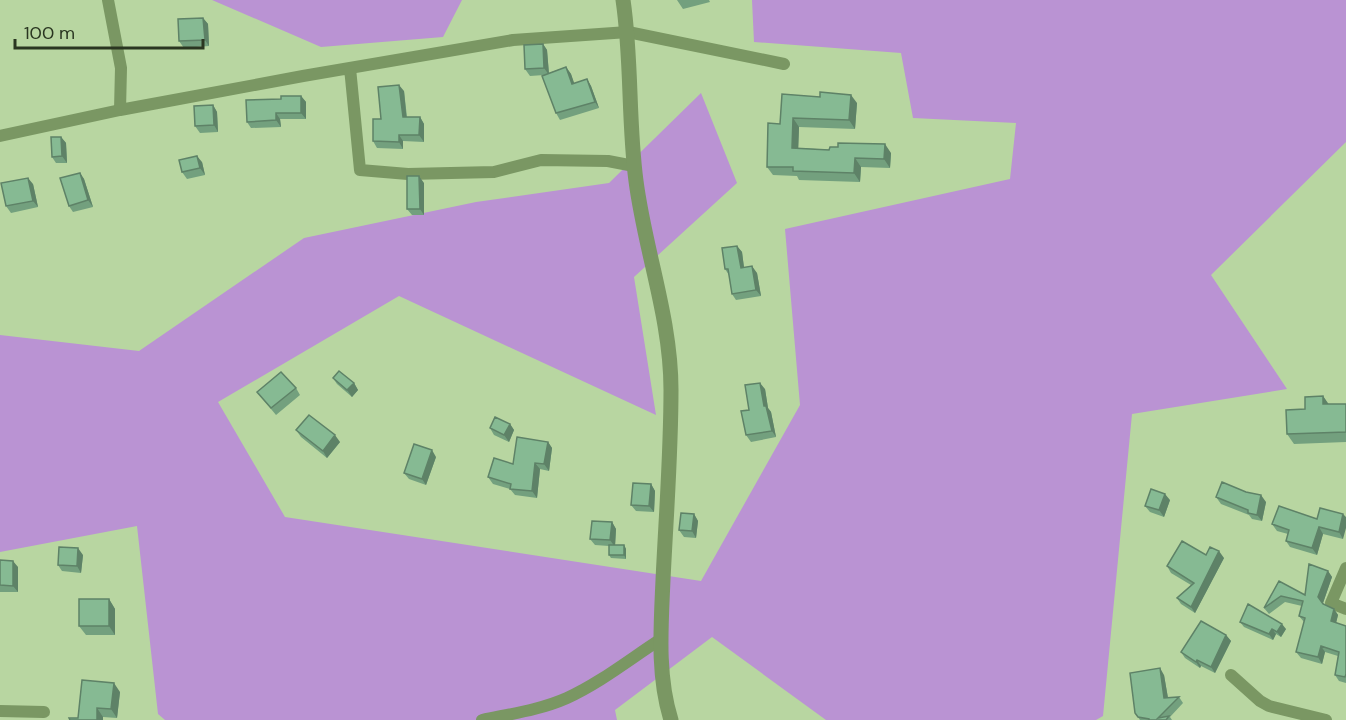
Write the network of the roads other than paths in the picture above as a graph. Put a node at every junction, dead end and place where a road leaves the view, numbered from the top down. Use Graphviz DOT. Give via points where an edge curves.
graph roads {
  1 [pos="108,0"];
  2 [pos="623,0"];
  3 [pos="628,32"];
  4 [pos="784,64"];
  5 [pos="350,68"];
  6 [pos="120,111"];
  7 [pos="0,136"];
  8 [pos="634,166"];
  9 [pos="1346,568"];
  10 [pos="1346,609"];
  11 [pos="661,639"];
  12 [pos="1231,675"];
  13 [pos="0,711"];
  14 [pos="44,712"];
  15 [pos="482,720"];
  16 [pos="671,720"];
  17 [pos="1326,720"];
  1 -- 6 [label="street" via="121,68"];
  2 -- 3 [label="street"];
  3 -- 4 [label="street"];
  3 -- 5 [label="street" via="513,40"];
  3 -- 8 [label="street"];
  5 -- 6 [label="street"];
  5 -- 8 [label="street" via="360,170 408,174 494,172 541,160 608,161"];
  6 -- 7 [label="street"];
  8 -- 11 [label="street" via="668,338 671,389"];
  9 -- 10 [label="street" via="1331,603"];
  11 -- 15 [label="street" via="566,699"];
  11 -- 16 [label="street" via="664,690"];
  12 -- 17 [label="street" via="1269,706"];
  13 -- 14 [label="street"];
}
